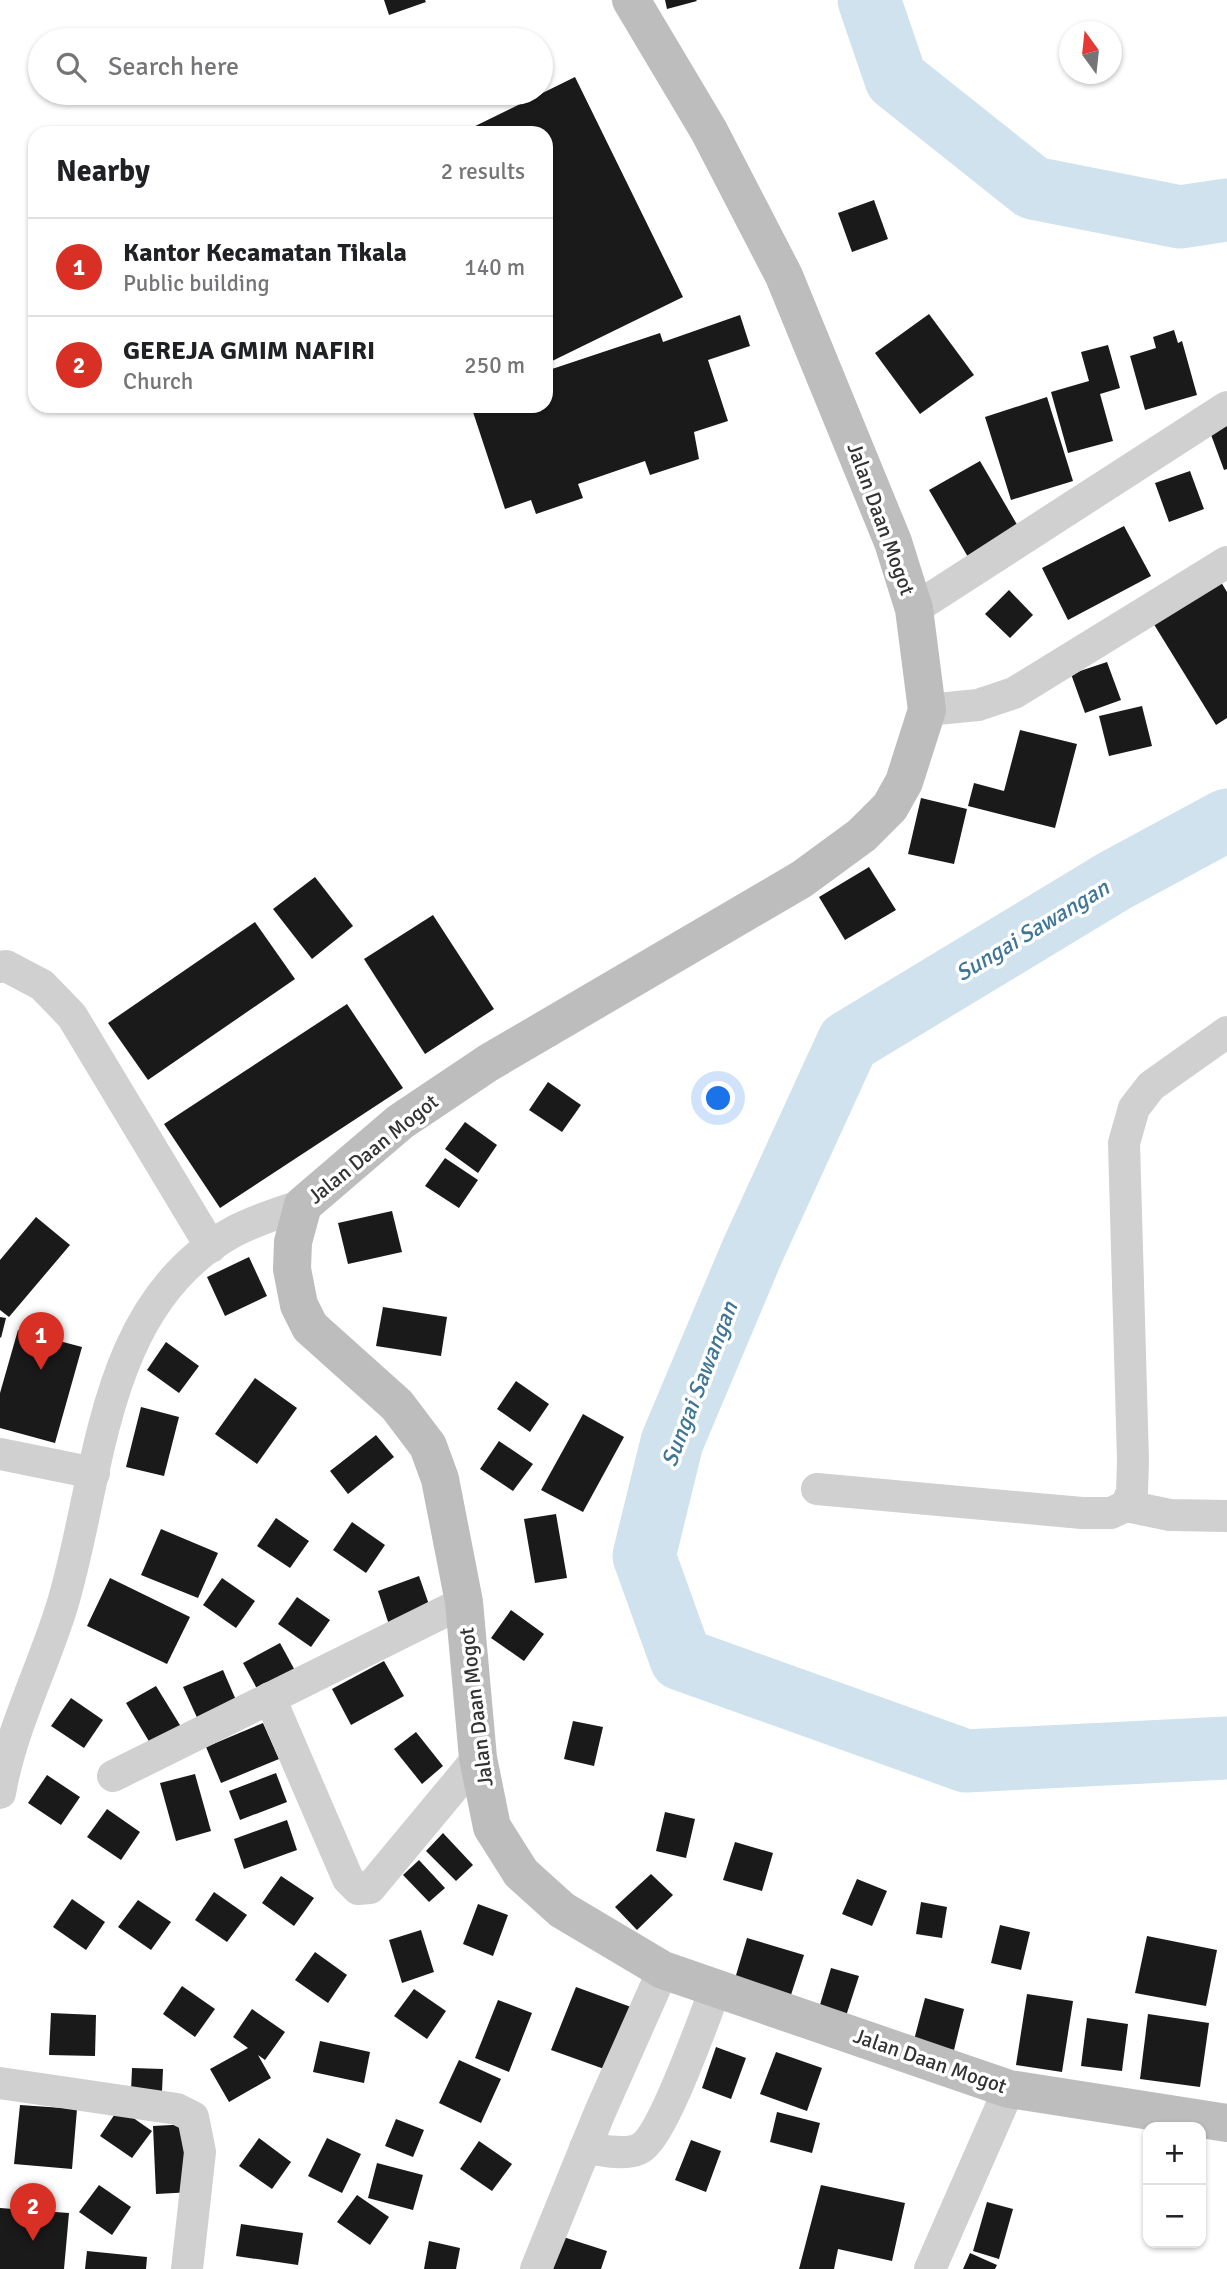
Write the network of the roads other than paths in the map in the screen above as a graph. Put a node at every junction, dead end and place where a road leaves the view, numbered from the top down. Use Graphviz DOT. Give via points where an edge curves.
graph roads {
  1 [pos="631,0"];
  2 [pos="1227,407"];
  3 [pos="1227,562"];
  4 [pos="914,609"];
  5 [pos="927,710"];
  6 [pos="0,967"];
  7 [pos="1227,1032"];
  8 [pos="303,1205"];
  9 [pos="211,1247"];
  10 [pos="0,1454"];
  11 [pos="94,1473"];
  12 [pos="817,1489"];
  13 [pos="1126,1506"];
  14 [pos="1227,1516"];
  15 [pos="464,1602"];
  16 [pos="270,1698"];
  17 [pos="478,1758"];
  18 [pos="113,1776"];
  19 [pos="0,1793"];
  20 [pos="663,1970"];
  21 [pos="716,1988"];
  22 [pos="0,2083"];
  23 [pos="1009,2089"];
  24 [pos="1227,2123"];
  25 [pos="586,2148"];
  26 [pos="187,2269"];
  27 [pos="536,2269"];
  28 [pos="930,2269"];
  1 -- 4 [label="main road, Jalan Daan Mogot" via="709,131 784,276 893,542"];
  2 -- 4 [label="street"];
  3 -- 5 [label="street" via="1014,693 978,705"];
  4 -- 5 [label="main road, Jalan Daan Mogot"];
  5 -- 8 [label="main road, Jalan Daan Mogot" via="904,782 890,807 862,835 802,879 488,1063 400,1122"];
  6 -- 9 [label="street" via="42,985 72,1016"];
  7 -- 13 [label="street" via="1151,1086 1134,1108 1124,1143 1133,1460 1132,1492"];
  8 -- 9 [label="street" via="256,1222"];
  8 -- 15 [label="main road, Jalan Daan Mogot" via="293,1242 292,1269 299,1305 310,1327 397,1405 428,1446 440,1479"];
  9 -- 11 [label="street" via="185,1269 128,1348 111,1397"];
  10 -- 11 [label="street"];
  11 -- 19 [label="street" via="62,1605"];
  12 -- 13 [label="street" via="1082,1513 1111,1513"];
  13 -- 14 [label="street" via="1170,1515"];
  15 -- 16 [label="street"];
  15 -- 17 [label="main road, Jalan Daan Mogot"];
  16 -- 17 [label="street" via="348,1879 358,1889 370,1888"];
  16 -- 18 [label="street"];
  17 -- 20 [label="main road, Jalan Daan Mogot" via="492,1827 522,1873 562,1909"];
  20 -- 21 [label="main road, Jalan Daan Mogot"];
  20 -- 25 [label="street"];
  21 -- 23 [label="main road, Jalan Daan Mogot"];
  21 -- 25 [label="street" via="666,2112 646,2145 622,2152"];
  22 -- 26 [label="street" via="177,2109 193,2118 200,2152"];
  23 -- 24 [label="main road, Jalan Daan Mogot"];
  23 -- 28 [label="street"];
  25 -- 27 [label="street"];
}
